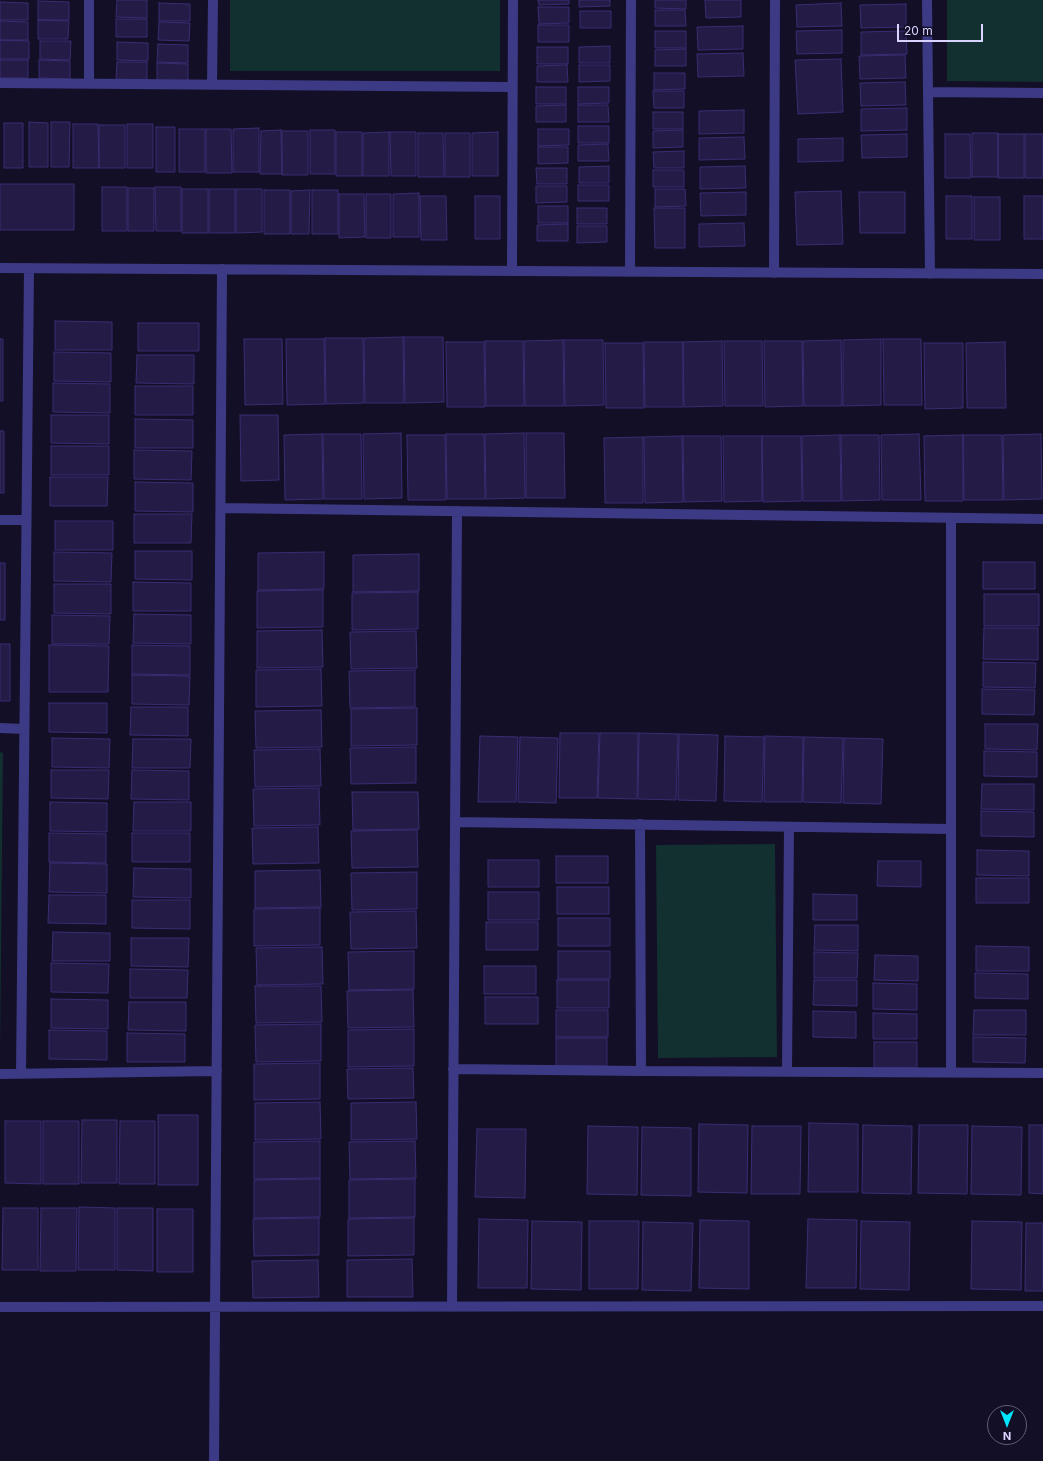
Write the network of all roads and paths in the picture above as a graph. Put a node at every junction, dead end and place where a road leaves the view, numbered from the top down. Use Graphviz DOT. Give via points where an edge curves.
graph roads {
  1 [pos="89,0"];
  2 [pos="213,0"];
  3 [pos="513,0"];
  4 [pos="631,0"];
  5 [pos="775,0"];
  6 [pos="927,0"];
  7 [pos="0,84"];
  8 [pos="89,84"];
  9 [pos="212,85"];
  10 [pos="512,87"];
  11 [pos="928,92"];
  12 [pos="1043,93"];
  13 [pos="0,268"];
  14 [pos="29,268"];
  15 [pos="222,269"];
  16 [pos="512,271"];
  17 [pos="630,272"];
  18 [pos="774,273"];
  19 [pos="930,274"];
  20 [pos="1043,274"];
  21 [pos="221,508"];
  22 [pos="458,511"];
  23 [pos="951,518"];
  24 [pos="1043,519"];
  25 [pos="0,520"];
  26 [pos="26,520"];
  27 [pos="0,728"];
  28 [pos="24,729"];
  29 [pos="455,822"];
  30 [pos="640,824"];
  31 [pos="789,827"];
  32 [pos="951,829"];
  33 [pos="453,1068"];
  34 [pos="217,1071"];
  35 [pos="641,1071"];
  36 [pos="787,1071"];
  37 [pos="951,1072"];
  38 [pos="20,1073"];
  39 [pos="1043,1073"];
  40 [pos="0,1074"];
  41 [pos="0,1306"];
  42 [pos="215,1306"];
  43 [pos="452,1306"];
  44 [pos="1043,1306"];
  45 [pos="214,1461"];
  1 -- 8 [label="street"];
  2 -- 9 [label="street"];
  3 -- 10 [label="street"];
  4 -- 17 [label="street"];
  5 -- 18 [label="street"];
  6 -- 11 [label="street"];
  7 -- 8 [label="street"];
  8 -- 9 [label="street"];
  9 -- 10 [label="street"];
  10 -- 16 [label="street"];
  11 -- 12 [label="street"];
  11 -- 19 [label="street"];
  13 -- 14 [label="street"];
  14 -- 15 [label="street"];
  14 -- 26 [label="street"];
  15 -- 16 [label="street"];
  15 -- 21 [label="street"];
  16 -- 17 [label="street"];
  17 -- 18 [label="street"];
  18 -- 19 [label="street"];
  19 -- 20 [label="street"];
  21 -- 22 [label="street"];
  21 -- 34 [label="street"];
  22 -- 23 [label="street"];
  22 -- 29 [label="street"];
  23 -- 24 [label="street"];
  23 -- 32 [label="street"];
  25 -- 26 [label="street"];
  26 -- 28 [label="street"];
  27 -- 28 [label="street"];
  28 -- 38 [label="street"];
  29 -- 30 [label="street"];
  29 -- 33 [label="street"];
  30 -- 31 [label="street"];
  30 -- 35 [label="street"];
  31 -- 32 [label="street"];
  31 -- 36 [label="street"];
  32 -- 37 [label="street"];
  33 -- 35 [label="street"];
  33 -- 43 [label="street"];
  34 -- 38 [label="street"];
  34 -- 42 [label="street"];
  35 -- 36 [label="street"];
  36 -- 37 [label="street"];
  37 -- 39 [label="street"];
  38 -- 40 [label="street"];
  41 -- 42 [label="street"];
  42 -- 43 [label="street"];
  42 -- 45 [label="street"];
  43 -- 44 [label="street"];
}
